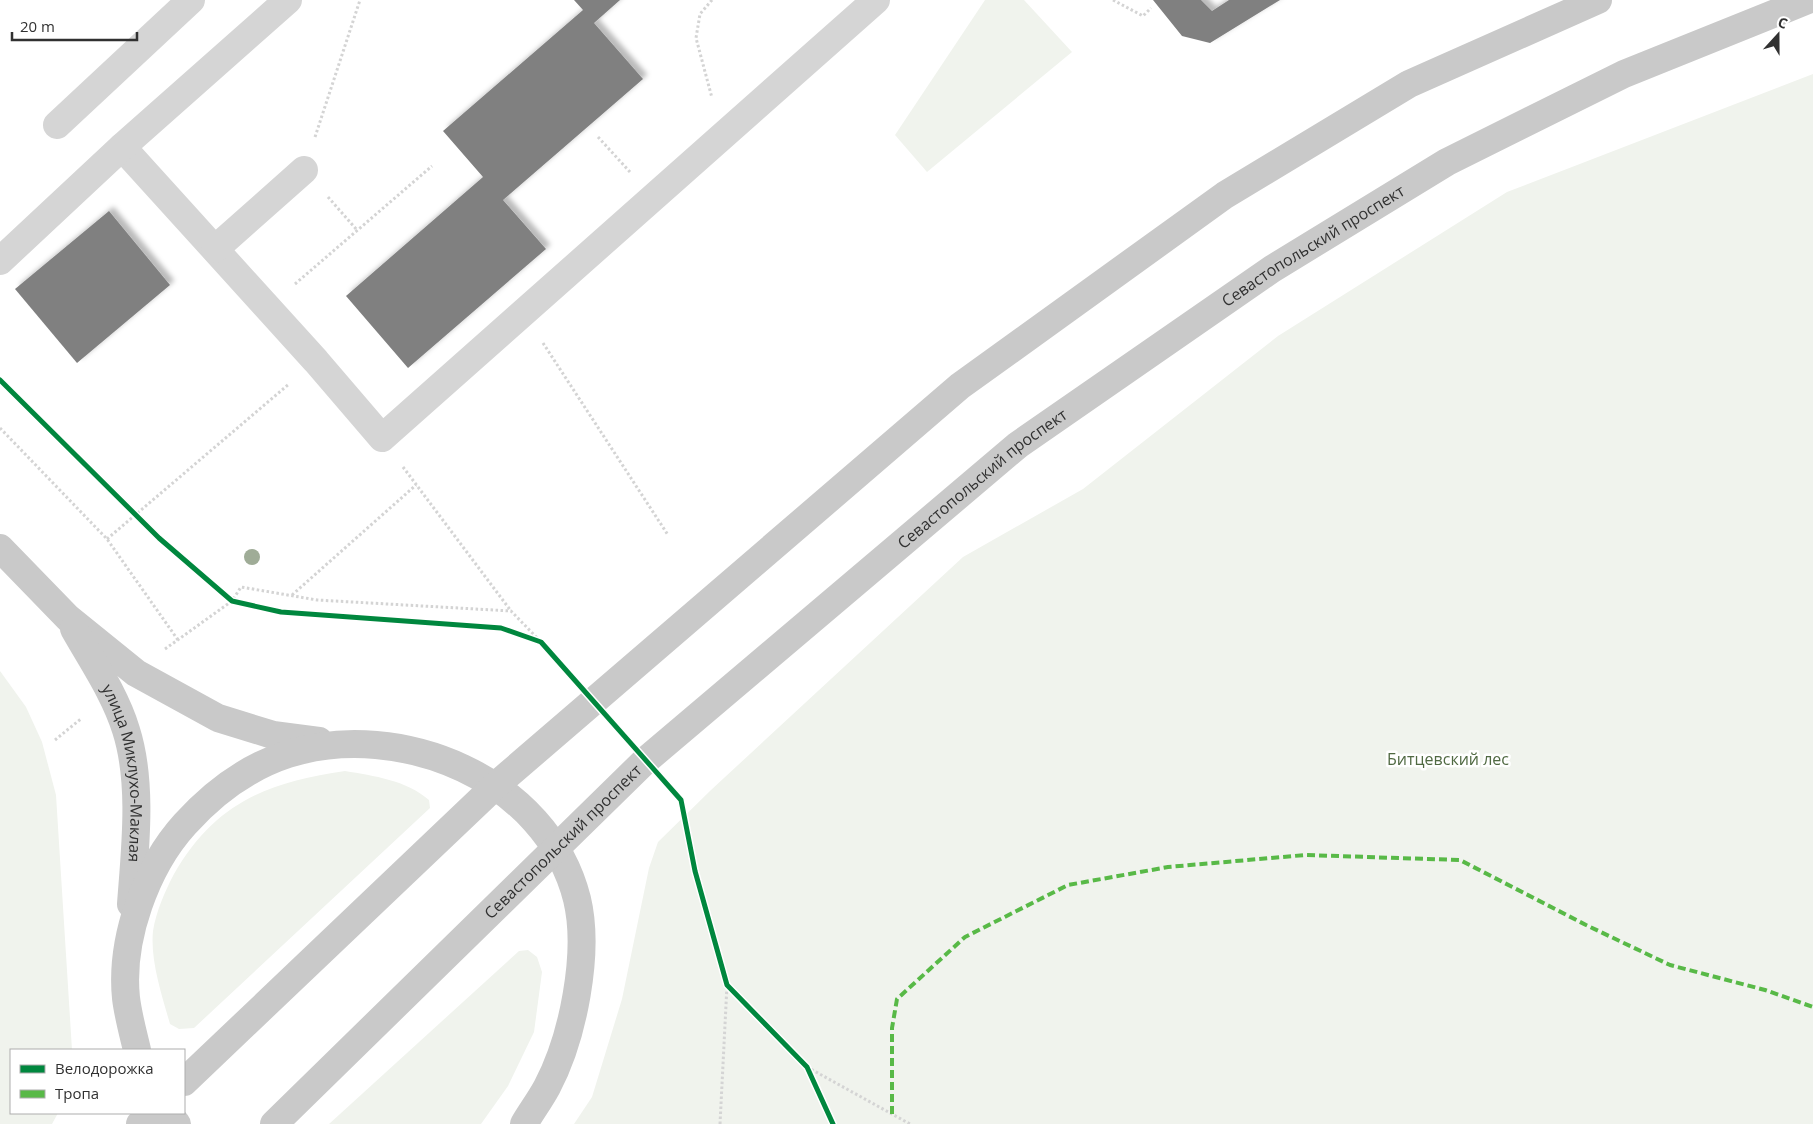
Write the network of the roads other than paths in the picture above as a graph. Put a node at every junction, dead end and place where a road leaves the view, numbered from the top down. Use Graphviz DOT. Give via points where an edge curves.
graph roads {
  1 [pos="191,0"];
  2 [pos="288,0"];
  3 [pos="876,0"];
  4 [pos="1598,0"];
  5 [pos="1808,0"];
  6 [pos="57,125"];
  7 [pos="122,147"];
  8 [pos="304,170"];
  9 [pos="215,249"];
  10 [pos="0,261"];
  11 [pos="0,548"];
  12 [pos="68,618"];
  13 [pos="342,744"];
  14 [pos="495,786"];
  15 [pos="556,848"];
  16 [pos="128,941"];
  17 [pos="137,1049"];
  18 [pos="185,1081"];
  19 [pos="151,1114"];
  20 [pos="169,1114"];
  21 [pos="140,1124"];
  22 [pos="177,1124"];
  23 [pos="274,1124"];
  24 [pos="524,1124"];
  1 -- 6 [label="lane"];
  2 -- 7 [label="lane"];
  3 -- 9 [label="lane" via="382,438"];
  4 -- 14 [label="main road" via="1409,84 1225,195 960,386"];
  5 -- 15 [label="main road, Севастопольский проспект" via="1624,74 1456,158 1264,274 1018,445 645,761"];
  7 -- 9 [label="lane"];
  7 -- 10 [label="lane"];
  8 -- 9 [label="lane"];
  11 -- 12 [label="main road, улица Миклухо-Маклая"];
  12 -- 13 [label="main road, улица Миклухо-Маклая" via="136,672 218,718 273,735"];
  12 -- 16 [label="main road, улица Миклухо-Маклая" via="110,694 126,730 135,767 135,856"];
  13 -- 14 [label="main road" via="396,746 431,755 448,760"];
  13 -- 16 [label="main road" via="288,754 243,774 202,804 168,842 146,886"];
  14 -- 15 [label="main road" via="528,814"];
  14 -- 18 [label="main road"];
  15 -- 23 [label="main road, Севастопольский проспект"];
  15 -- 24 [label="main road" via="577,899 581,947 576,1002 566,1043 547,1087"];
  16 -- 17 [label="main road" via="126,997"];
  19 -- 21 [label="main road"];
  20 -- 22 [label="main road"];
}
